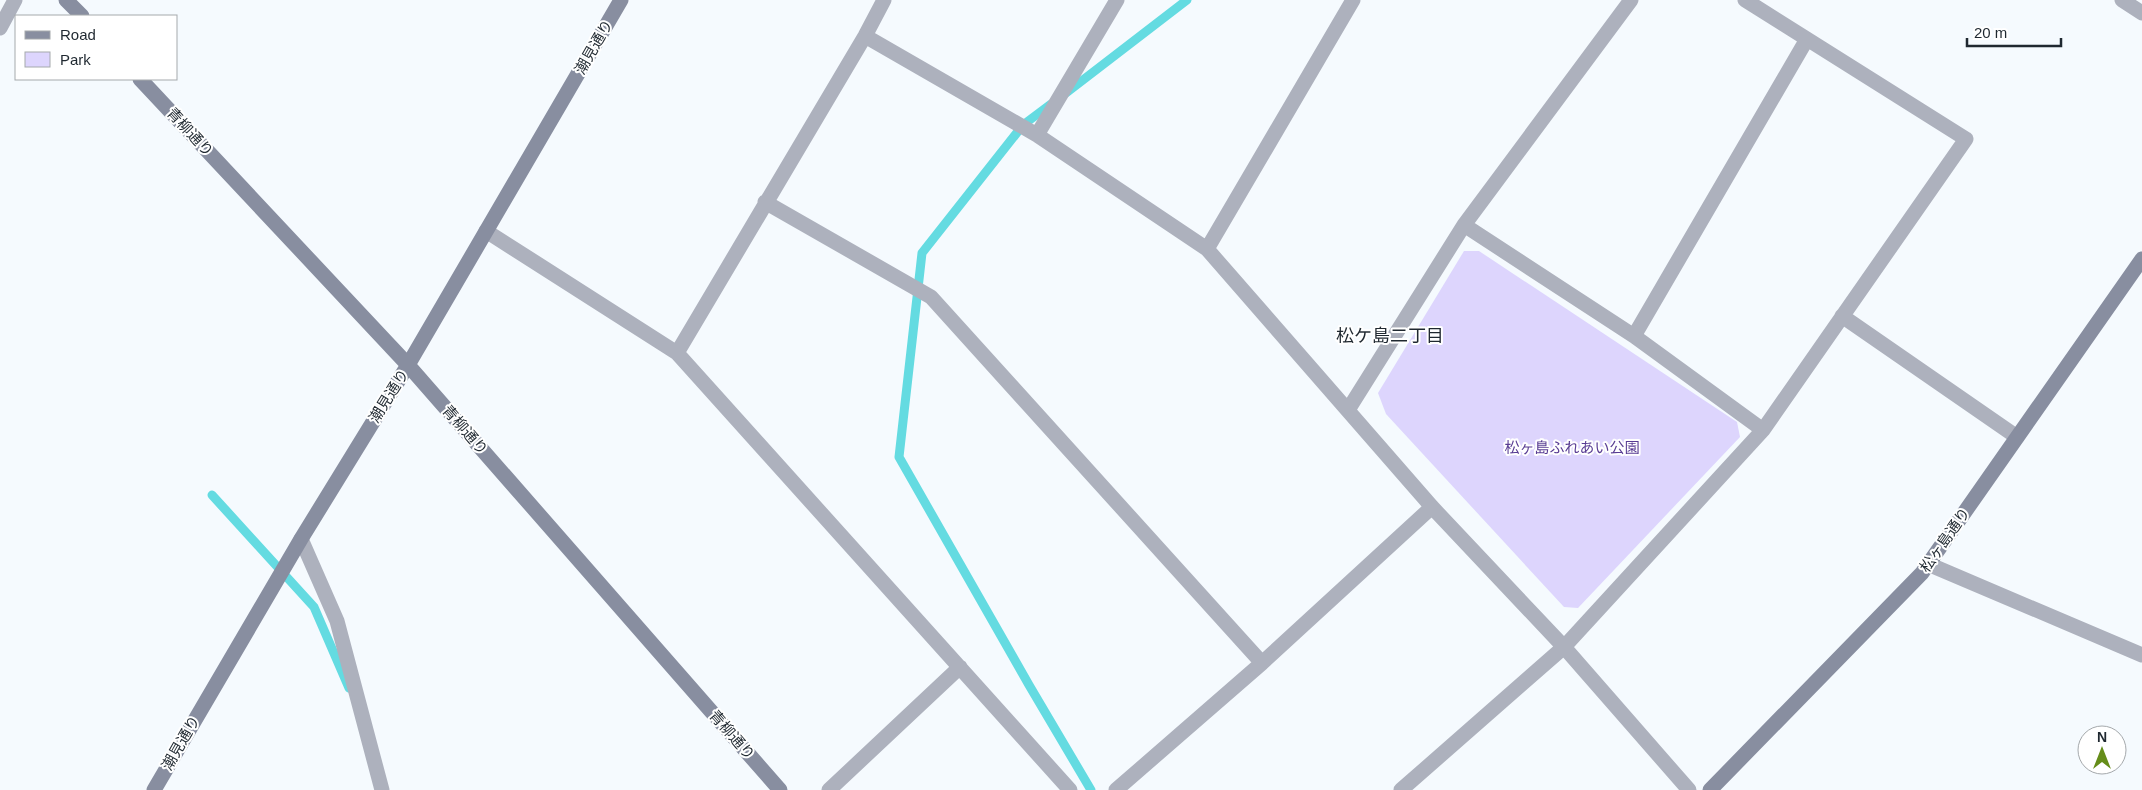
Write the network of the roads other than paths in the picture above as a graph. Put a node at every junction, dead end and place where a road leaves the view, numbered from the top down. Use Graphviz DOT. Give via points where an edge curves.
graph roads {
  1 [pos="15,0"];
  2 [pos="66,0"];
  3 [pos="622,0"];
  4 [pos="884,0"];
  5 [pos="1116,0"];
  6 [pos="1353,0"];
  7 [pos="1631,0"];
  8 [pos="1745,0"];
  9 [pos="2122,0"];
  10 [pos="2142,13"];
  11 [pos="81,15"];
  12 [pos="0,28"];
  13 [pos="865,36"];
  14 [pos="1807,39"];
  15 [pos="141,80"];
  16 [pos="1037,136"];
  17 [pos="765,202"];
  18 [pos="1464,225"];
  19 [pos="486,231"];
  20 [pos="1207,249"];
  21 [pos="2142,259"];
  22 [pos="1842,316"];
  23 [pos="1634,336"];
  24 [pos="677,353"];
  25 [pos="408,365"];
  26 [pos="1348,410"];
  27 [pos="1763,430"];
  28 [pos="2017,437"];
  29 [pos="1432,507"];
  30 [pos="301,539"];
  31 [pos="1928,564"];
  32 [pos="1564,647"];
  33 [pos="2142,655"];
  34 [pos="1262,663"];
  35 [pos="960,667"];
  36 [pos="154,790"];
  37 [pos="382,790"];
  38 [pos="780,790"];
  39 [pos="829,790"];
  40 [pos="1070,790"];
  41 [pos="1116,790"];
  42 [pos="1401,790"];
  43 [pos="1689,790"];
  44 [pos="1710,790"];
  1 -- 12 [label="street"];
  2 -- 11 [label="street"];
  3 -- 19 [label="street, 潮見通り"];
  4 -- 13 [label="street"];
  5 -- 16 [label="street"];
  6 -- 20 [label="street"];
  7 -- 18 [label="street"];
  8 -- 14 [label="street"];
  9 -- 10 [label="street"];
  13 -- 16 [label="street"];
  13 -- 17 [label="street"];
  14 -- 22 [label="street" via="1966,139"];
  14 -- 23 [label="street"];
  15 -- 25 [label="street, 青柳通り"];
  16 -- 20 [label="street"];
  17 -- 24 [label="street"];
  17 -- 34 [label="street" via="931,297"];
  18 -- 23 [label="street"];
  18 -- 26 [label="street"];
  19 -- 24 [label="street"];
  19 -- 25 [label="street, 潮見通り"];
  20 -- 26 [label="street"];
  21 -- 28 [label="street, 松ヶ島通り"];
  22 -- 27 [label="street"];
  22 -- 28 [label="street"];
  23 -- 27 [label="street"];
  24 -- 35 [label="street"];
  25 -- 30 [label="street, 潮見通り"];
  25 -- 38 [label="street, 青柳通り"];
  26 -- 29 [label="street"];
  27 -- 32 [label="street"];
  28 -- 31 [label="street, 松ヶ島通り"];
  29 -- 32 [label="street"];
  29 -- 34 [label="street"];
  30 -- 36 [label="street, 潮見通り"];
  30 -- 37 [label="street" via="338,621"];
  31 -- 33 [label="street"];
  31 -- 44 [label="street, 松ヶ島通り"];
  32 -- 42 [label="street"];
  32 -- 43 [label="street"];
  34 -- 41 [label="street"];
  35 -- 39 [label="street"];
  35 -- 40 [label="street"];
}
